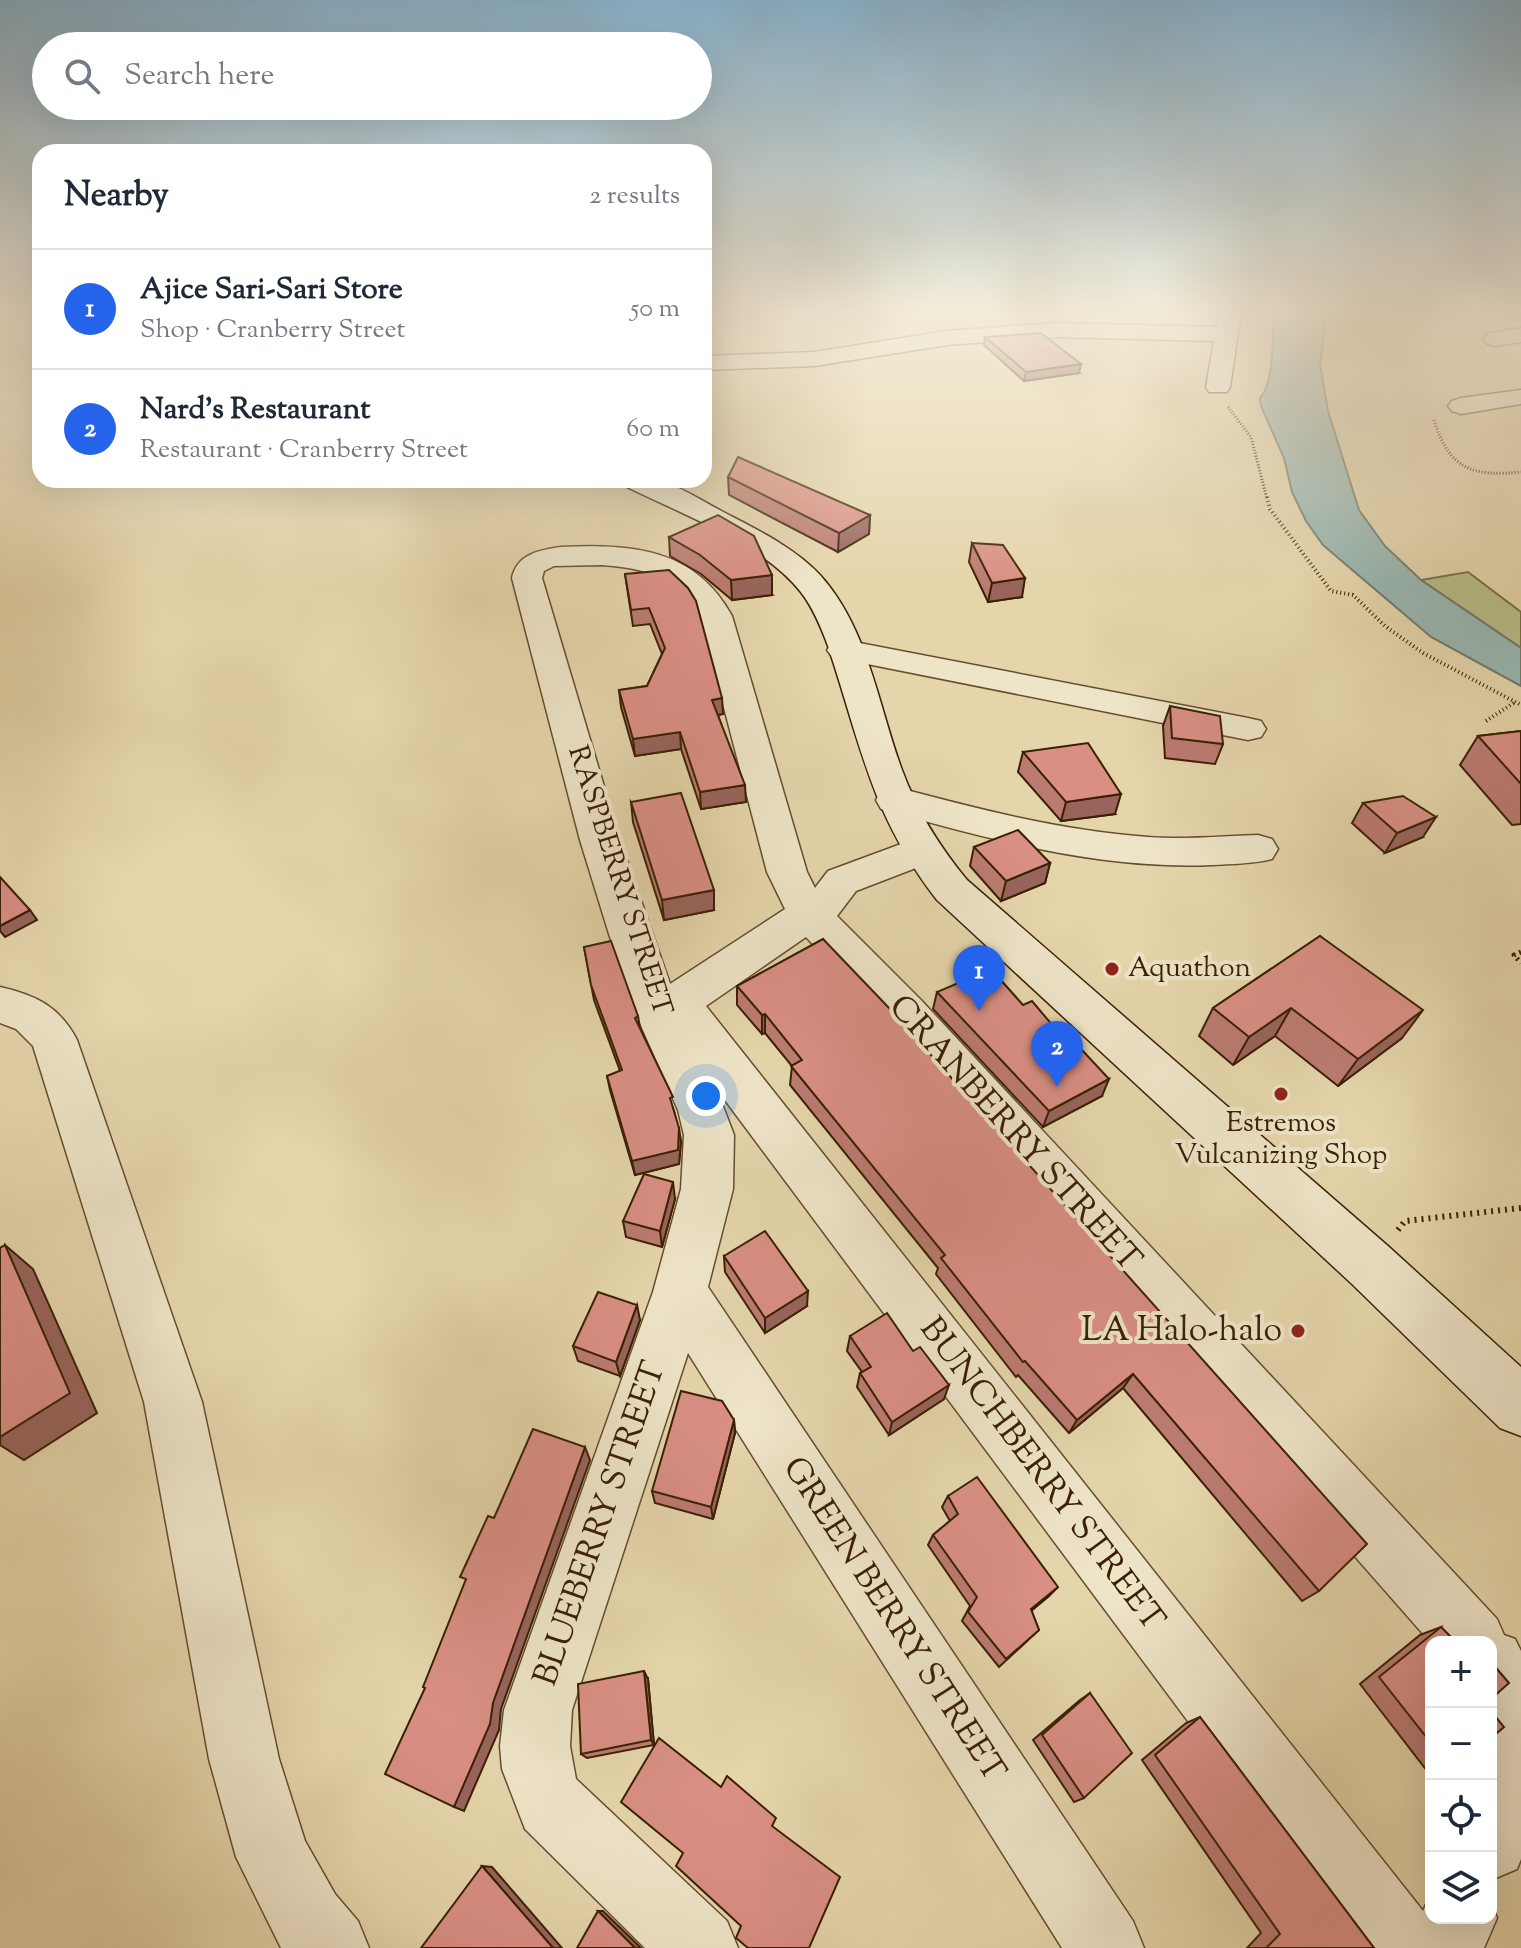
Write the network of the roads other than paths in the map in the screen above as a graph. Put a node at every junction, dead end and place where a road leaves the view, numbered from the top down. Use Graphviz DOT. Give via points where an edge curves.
graph roads {
  1 [pos="1482,403"];
  2 [pos="1461,406"];
  3 [pos="650,488"];
  4 [pos="534,563"];
  5 [pos="844,650"];
  6 [pos="1248,729"];
  7 [pos="895,800"];
  8 [pos="1258,849"];
  9 [pos="927,860"];
  10 [pos="818,908"];
  11 [pos="0,1005"];
  12 [pos="668,1008"];
  13 [pos="766,1116"];
  14 [pos="709,1135"];
  15 [pos="680,1292"];
  16 [pos="1521,1407"];
  17 [pos="1469,1636"];
  18 [pos="1497,1674"];
  19 [pos="1521,1734"];
  20 [pos="1521,1757"];
  21 [pos="1497,1829"];
  22 [pos="1456,1924"];
  23 [pos="331,1948"];
  24 [pos="700,1948"];
  25 [pos="1106,1948"];
  26 [pos="1404,1948"];
  27 [pos="1446,1948"];
  1 -- 2 [label="street"];
  3 -- 5 [label="street" via="798,571 819,595"];
  4 -- 10 [label="street, CRANBERRY STREET" via="569,556 642,560 675,571 707,598 787,872"];
  4 -- 12 [label="street, RASPBERRY STREET" via="527,578 600,840"];
  5 -- 6 [label="street"];
  5 -- 7 [label="street"];
  7 -- 8 [label="street" via="1043,836 1147,851"];
  7 -- 9 [label="street"];
  9 -- 10 [label="street" via="857,899"];
  9 -- 16 [label="street" via="995,930"];
  10 -- 12 [label="street"];
  10 -- 17 [label="street, CRANBERRY STREET" via="905,1013"];
  11 -- 23 [label="street" via="41,1020 54,1040 173,1402 244,1759 273,1857 308,1921"];
  12 -- 13 [label="street, BUNCHBERRY STREET"];
  12 -- 14 [label="street, RASPBERRY STREET"];
  13 -- 14 [label="street"];
  13 -- 26 [label="street, BUNCHBERRY STREET"];
  14 -- 15 [label="street, RASPBERRY STREET" via="707,1189"];
  15 -- 24 [label="street, BLUEBERRY STREET" via="538,1710 534,1759 550,1804"];
  15 -- 25 [label="street, GREEN BERRY STREET"];
  18 -- 19 [label="street"];
  20 -- 21 [label="street" via="1519,1779"];
  22 -- 27 [label="street"];
}
